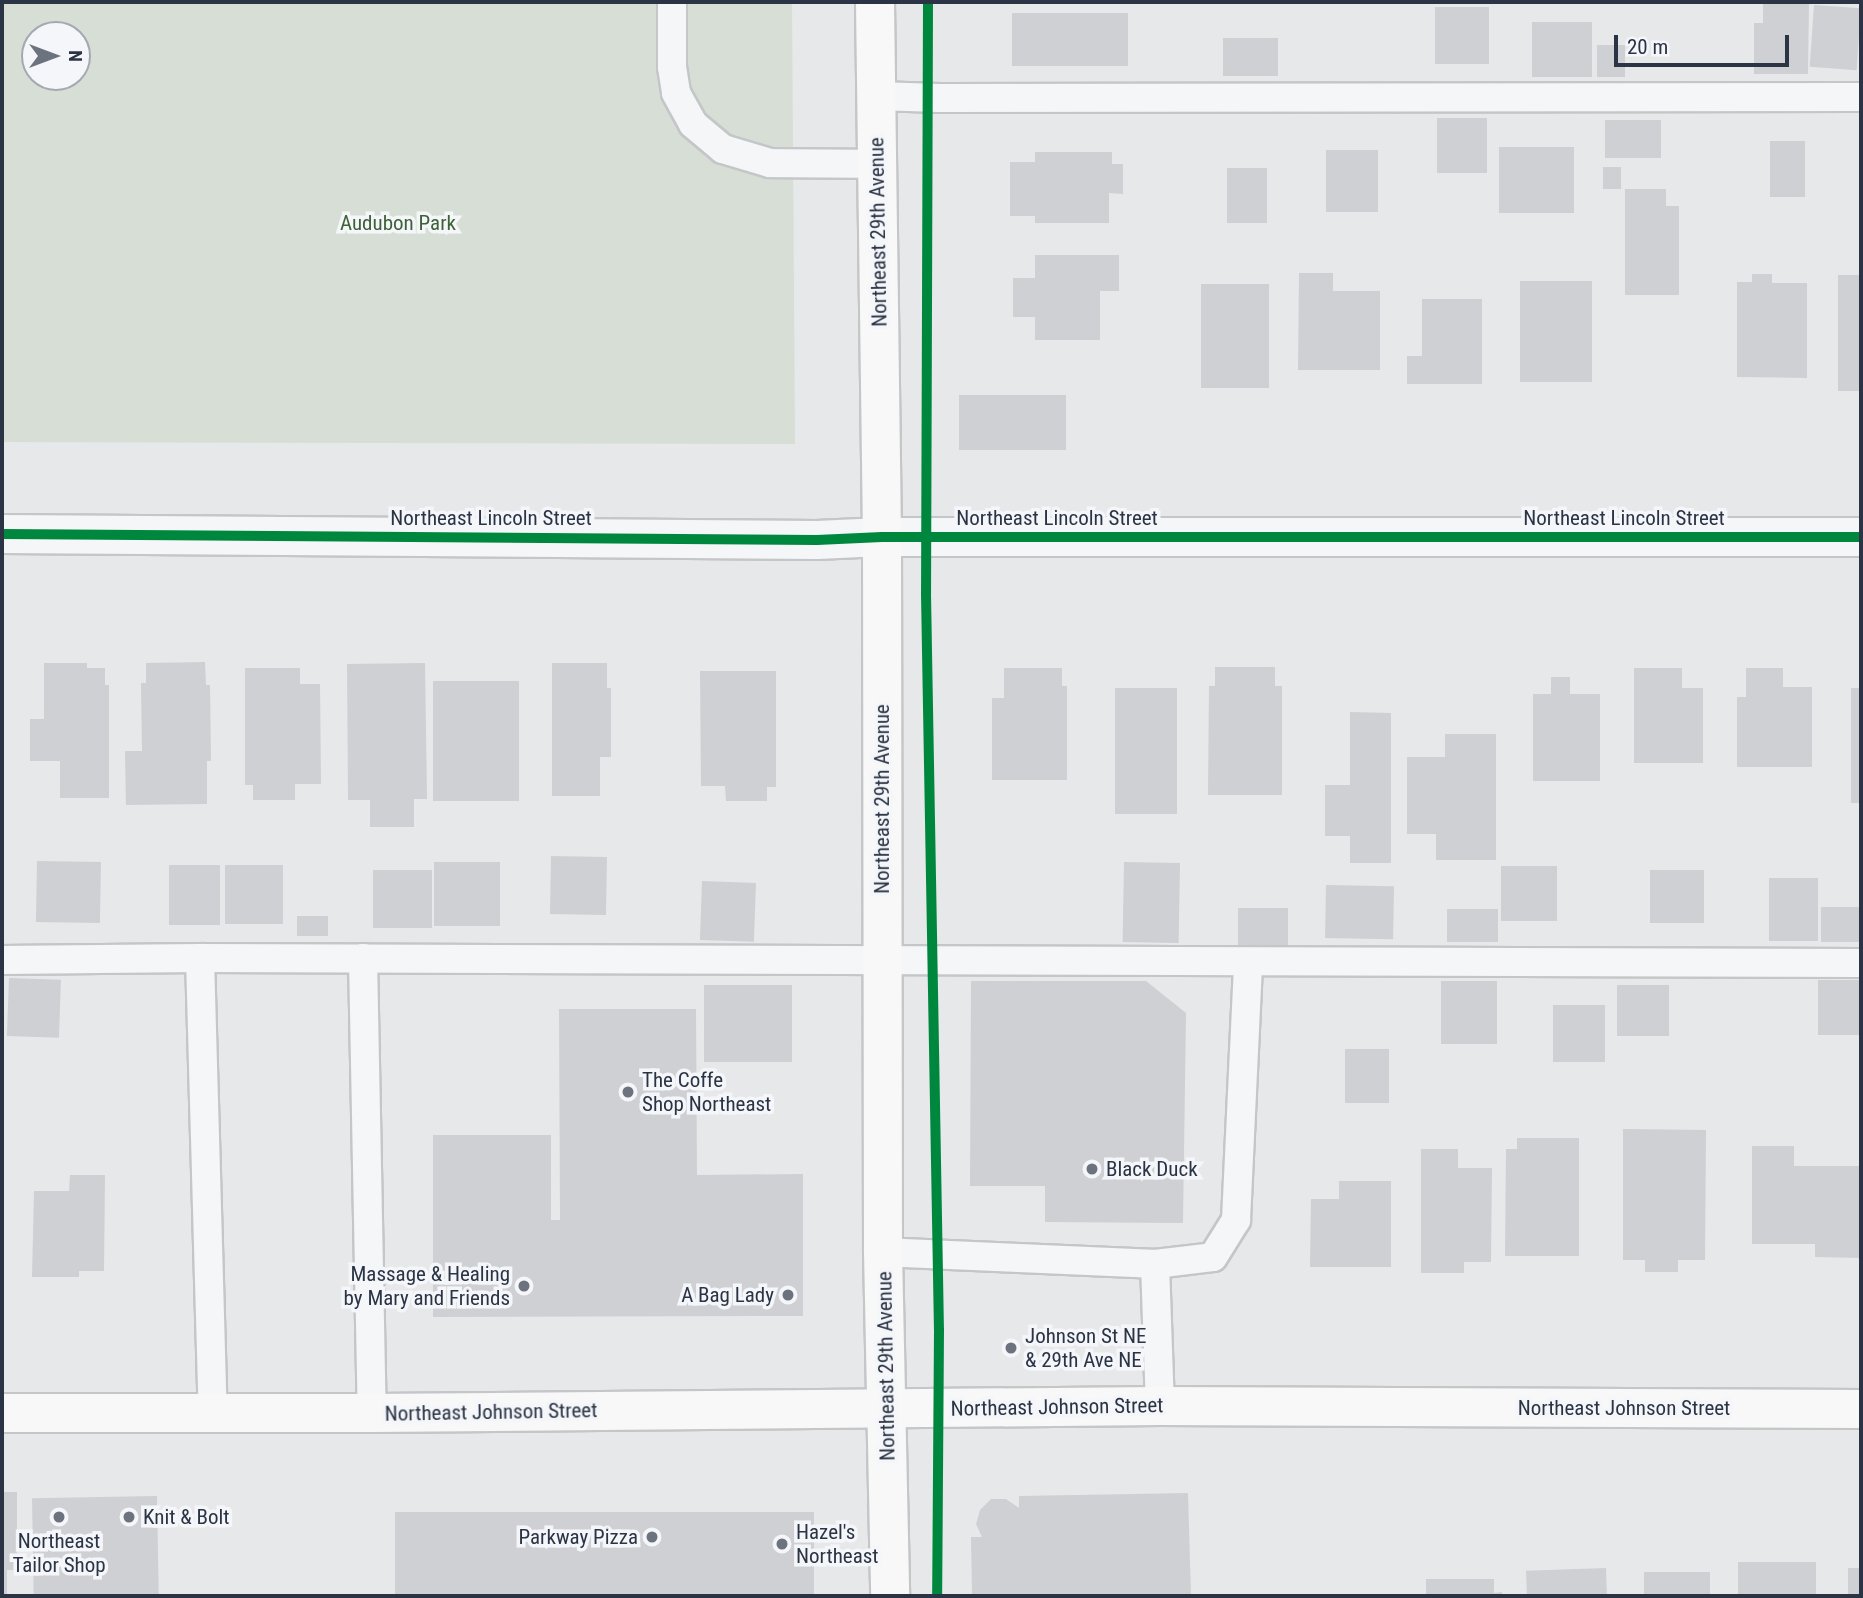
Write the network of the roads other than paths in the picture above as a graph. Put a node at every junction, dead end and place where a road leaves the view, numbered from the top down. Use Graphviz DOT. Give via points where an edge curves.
graph roads {
  1 [pos="672,2"];
  2 [pos="875,2"];
  3 [pos="876,96"];
  4 [pos="1861,97"];
  5 [pos="877,164"];
  6 [pos="2,534"];
  7 [pos="882,537"];
  8 [pos="1861,537"];
  9 [pos="200,958"];
  10 [pos="363,958"];
  11 [pos="2,960"];
  12 [pos="883,961"];
  13 [pos="1248,962"];
  14 [pos="1861,963"];
  15 [pos="883,1252"];
  16 [pos="1156,1264"];
  17 [pos="1160,1406"];
  18 [pos="887,1409"];
  19 [pos="1861,1409"];
  20 [pos="2,1413"];
  21 [pos="213,1413"];
  22 [pos="372,1413"];
  23 [pos="890,1596"];
  1 -- 5 [label="lane" via="671,66 676,93 693,124 723,149 770,163"];
  2 -- 3 [label="street, Northeast 29th Avenue"];
  3 -- 4 [label="lane"];
  3 -- 5 [label="street, Northeast 29th Avenue"];
  5 -- 7 [label="street, Northeast 29th Avenue"];
  6 -- 7 [label="street, Northeast Lincoln Street"];
  7 -- 8 [label="street, Northeast Lincoln Street"];
  7 -- 12 [label="street, Northeast 29th Avenue"];
  9 -- 10 [label="lane"];
  9 -- 11 [label="lane"];
  9 -- 21 [label="lane"];
  10 -- 12 [label="lane"];
  10 -- 22 [label="lane"];
  12 -- 13 [label="lane"];
  12 -- 15 [label="street, Northeast 29th Avenue"];
  13 -- 14 [label="lane"];
  13 -- 16 [label="lane" via="1236,1220 1213,1257"];
  15 -- 16 [label="lane"];
  15 -- 18 [label="street, Northeast 29th Avenue"];
  16 -- 17 [label="lane"];
  17 -- 18 [label="street, Northeast Johnson Street"];
  17 -- 19 [label="street, Northeast Johnson Street"];
  18 -- 22 [label="street, Northeast Johnson Street"];
  18 -- 23 [label="street, Northeast 29th Avenue"];
  20 -- 21 [label="street, Northeast Johnson Street"];
  21 -- 22 [label="street, Northeast Johnson Street"];
}
